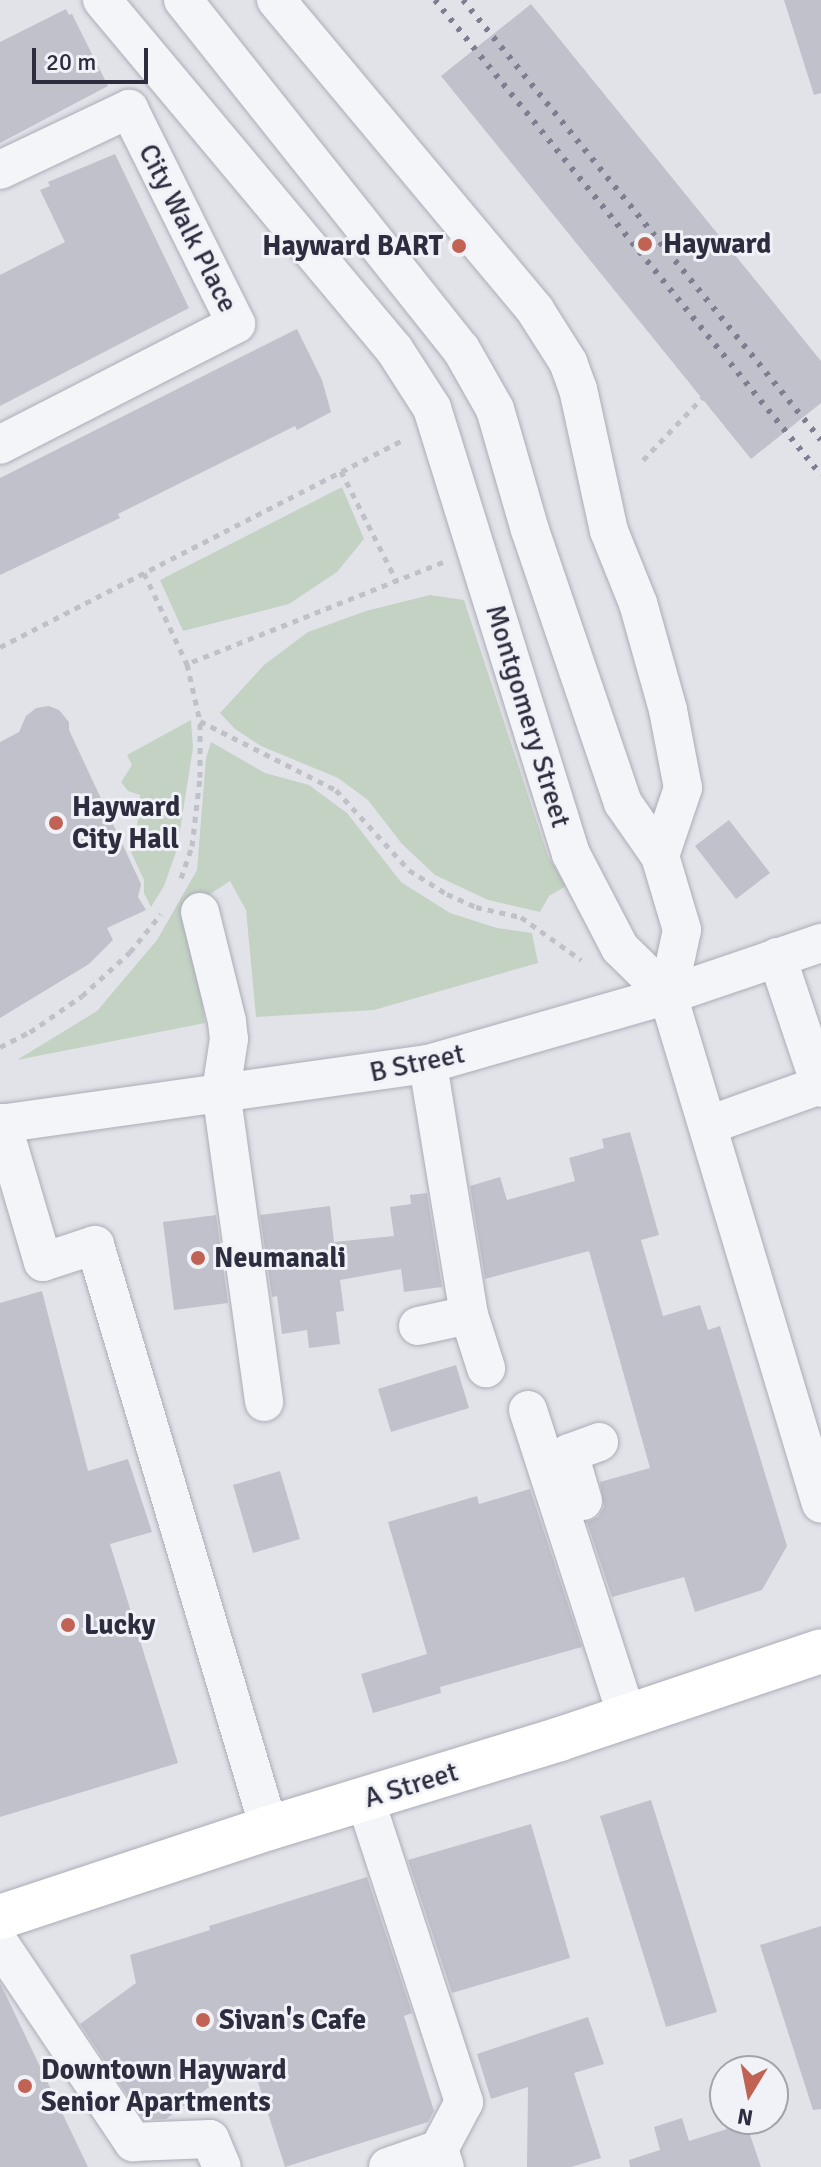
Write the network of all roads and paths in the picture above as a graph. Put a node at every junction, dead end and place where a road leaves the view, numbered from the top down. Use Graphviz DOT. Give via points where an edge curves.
graph roads {
  1 [pos="102,0"];
  2 [pos="183,0"];
  3 [pos="276,0"];
  4 [pos="0,170"];
  5 [pos="702,398"];
  6 [pos="413,434"];
  7 [pos="0,445"];
  8 [pos="643,460"];
  9 [pos="341,471"];
  10 [pos="454,557"];
  11 [pos="144,573"];
  12 [pos="397,582"];
  13 [pos="0,647"];
  14 [pos="187,664"];
  15 [pos="200,721"];
  16 [pos="660,856"];
  17 [pos="181,903"];
  18 [pos="821,943"];
  19 [pos="777,957"];
  20 [pos="581,960"];
  21 [pos="668,995"];
  22 [pos="0,1047"];
  23 [pos="428,1064"];
  24 [pos="821,1086"];
  25 [pos="221,1091"];
  26 [pos="1,1124"];
  27 [pos="709,1125"];
  28 [pos="469,1315"];
  29 [pos="418,1326"];
  30 [pos="486,1368"];
  31 [pos="264,1402"];
  32 [pos="528,1410"];
  33 [pos="599,1442"];
  34 [pos="821,1504"];
  35 [pos="821,1651"];
  36 [pos="637,1713"];
  37 [pos="365,1799"];
  38 [pos="269,1828"];
  39 [pos="0,1917"];
  40 [pos="0,1944"];
  41 [pos="216,2153"];
  42 [pos="442,2158"];
  43 [pos="388,2167"];
  1 -- 21 [label="street, Montgomery Street" via="394,349 432,408 571,854 620,948"];
  2 -- 16 [label="street" via="461,349 495,409 530,530 623,803"];
  3 -- 16 [label="street" via="535,310 568,362 609,531 638,603 668,710 683,788"];
  4 -- 7 [label="street, City Walk Place" via="129,109 236,324"];
  5 -- 8 [label="path"];
  6 -- 9 [label="path"];
  9 -- 11 [label="path"];
  9 -- 12 [label="path"];
  10 -- 12 [label="path"];
  11 -- 13 [label="path"];
  11 -- 14 [label="path"];
  12 -- 14 [label="path"];
  14 -- 15 [label="path"];
  15 -- 17 [label="path" via="200,777"];
  15 -- 20 [label="path" via="336,790 409,870 447,894 521,917"];
  16 -- 21 [label="street" via="682,930"];
  17 -- 22 [label="path" via="82,996"];
  17 -- 25 [label="street" via="227,1021"];
  18 -- 19 [label="street, B Street"];
  19 -- 21 [label="street, B Street"];
  19 -- 24 [label="street"];
  21 -- 23 [label="street, B Street"];
  21 -- 27 [label="street, Montgomery Street"];
  23 -- 25 [label="street, B Street"];
  23 -- 28 [label="street"];
  24 -- 27 [label="street"];
  25 -- 26 [label="street, B Street"];
  25 -- 31 [label="street"];
  26 -- 38 [label="street" via="43,1262 95,1245"];
  27 -- 34 [label="street, Montgomery Street"];
  28 -- 29 [label="street"];
  28 -- 30 [label="street"];
  32 -- 36 [label="street"];
  33 -- 36 [label="street" via="569,1453"];
  35 -- 36 [label="main road, A Street"];
  36 -- 37 [label="main road, A Street"];
  37 -- 38 [label="main road, A Street"];
  37 -- 42 [label="street" via="464,2102"];
  38 -- 39 [label="main road, A Street"];
  40 -- 41 [label="street" via="133,2142"];
  42 -- 43 [label="street"];
}
